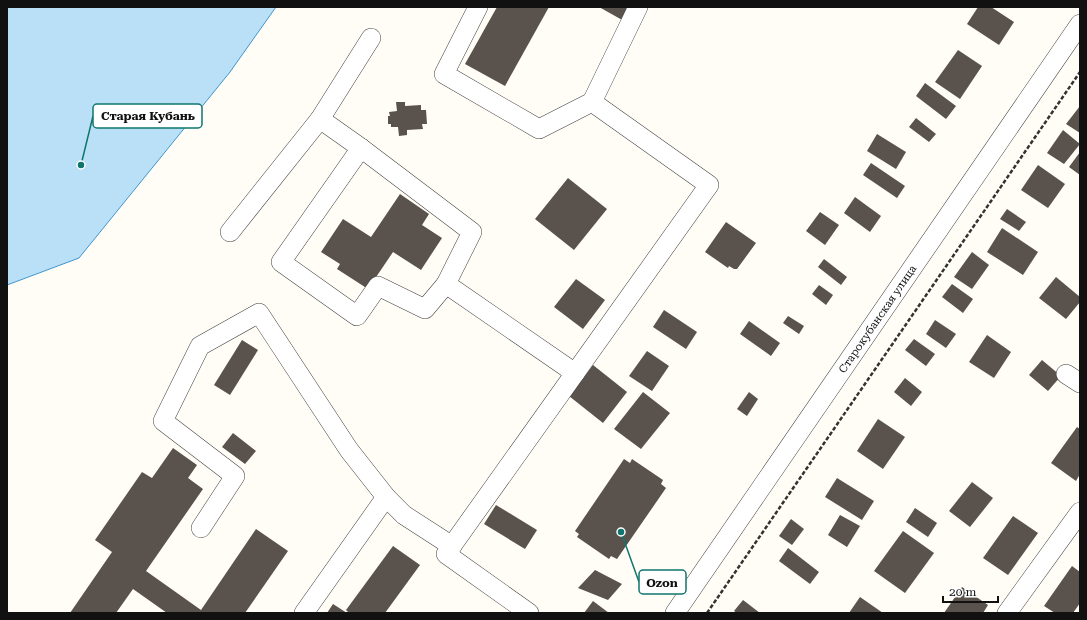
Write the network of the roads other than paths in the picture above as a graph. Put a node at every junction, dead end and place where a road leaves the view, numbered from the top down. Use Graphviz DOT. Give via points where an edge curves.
graph roads {
  1 [pos="478,7"];
  2 [pos="638,7"];
  3 [pos="1080,24"];
  4 [pos="371,38"];
  5 [pos="592,102"];
  6 [pos="320,119"];
  7 [pos="361,148"];
  8 [pos="230,232"];
  9 [pos="446,284"];
  10 [pos="575,373"];
  11 [pos="386,497"];
  12 [pos="1080,512"];
  13 [pos="201,528"];
  14 [pos="452,546"];
  15 [pos="304,613"];
  16 [pos="529,613"];
  17 [pos="675,613"];
  18 [pos="1007,613"];
  1 -- 5 [label="street" via="444,74 539,129"];
  2 -- 5 [label="street"];
  3 -- 17 [label="street, Старокубанская улица"];
  4 -- 6 [label="street"];
  5 -- 10 [label="street" via="709,185"];
  6 -- 7 [label="street"];
  6 -- 8 [label="street"];
  7 -- 9 [label="street" via="472,232"];
  7 -- 9 [label="street" via="281,262 358,316 378,286 425,309"];
  9 -- 10 [label="street"];
  10 -- 14 [label="street"];
  11 -- 13 [label="street" via="349,450 259,313 200,346 163,421 235,476"];
  11 -- 14 [label="street" via="404,515"];
  11 -- 15 [label="street"];
  12 -- 18 [label="street"];
  14 -- 16 [label="street" via="446,554"];
}
